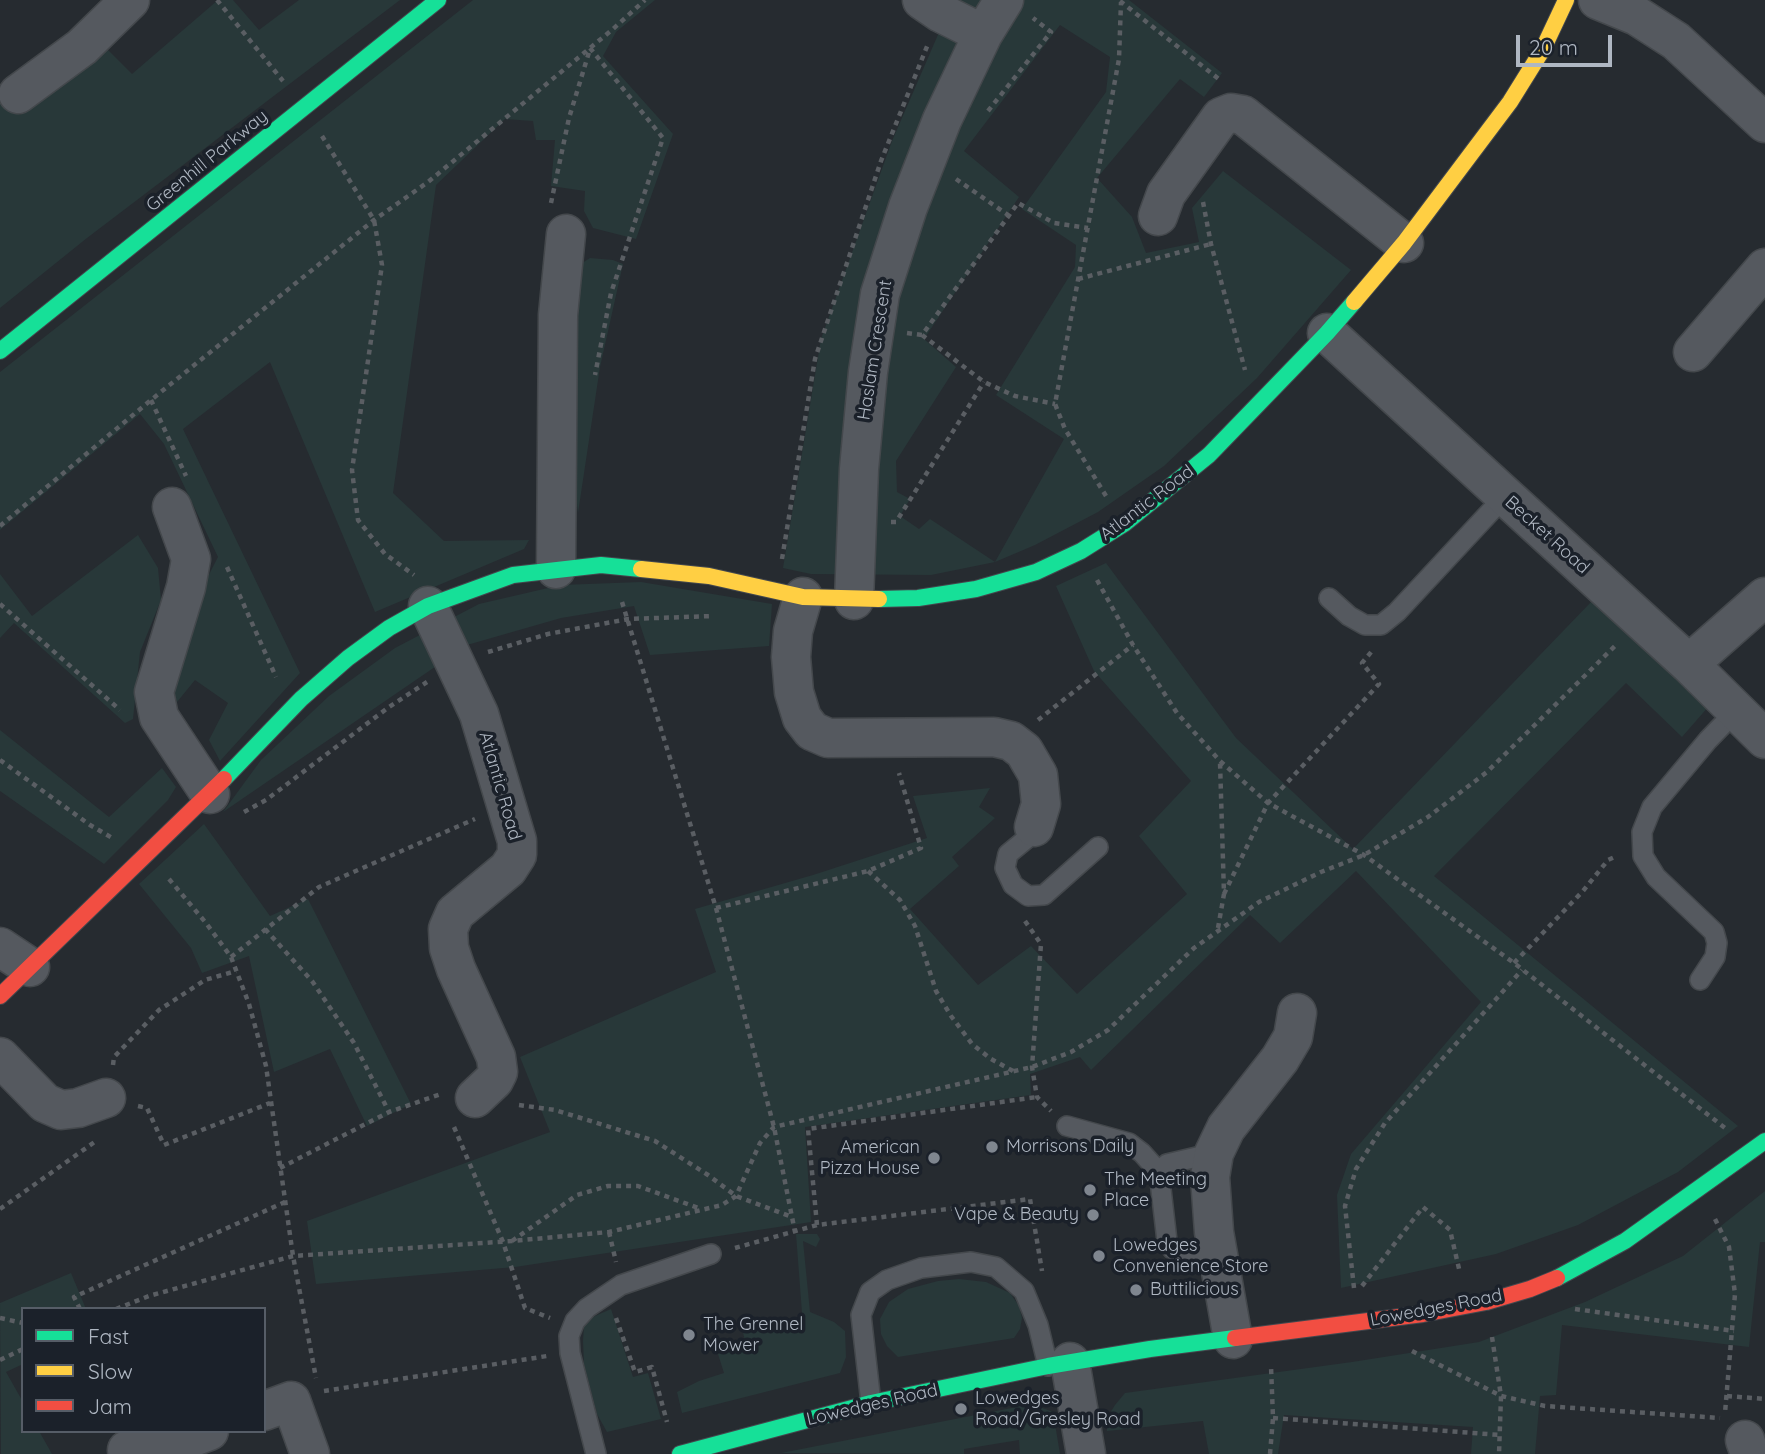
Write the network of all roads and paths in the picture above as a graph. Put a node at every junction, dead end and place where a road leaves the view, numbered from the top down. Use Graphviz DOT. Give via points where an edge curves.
graph roads {
  1 [pos="130,0"];
  2 [pos="217,0"];
  3 [pos="438,0"];
  4 [pos="645,0"];
  5 [pos="922,0"];
  6 [pos="1004,0"];
  7 [pos="1566,0"];
  8 [pos="1598,0"];
  9 [pos="1120,1"];
  10 [pos="983,34"];
  11 [pos="590,48"];
  12 [pos="18,94"];
  13 [pos="304,107"];
  14 [pos="1243,115"];
  15 [pos="1764,119"];
  16 [pos="1194,155"];
  17 [pos="927,158"];
  18 [pos="1008,215"];
  19 [pos="1158,216"];
  20 [pos="374,220"];
  21 [pos="1088,229"];
  22 [pos="566,234"];
  23 [pos="1404,243"];
  24 [pos="1211,244"];
  25 [pos="1765,268"];
  26 [pos="1078,279"];
  27 [pos="875,328"];
  28 [pos="1327,333"];
  29 [pos="922,335"];
  30 [pos="0,351"];
  31 [pos="1693,352"];
  32 [pos="984,382"];
  33 [pos="593,385"];
  34 [pos="1055,404"];
  35 [pos="1255,408"];
  36 [pos="1505,496"];
  37 [pos="172,507"];
  38 [pos="1124,524"];
  39 [pos="0,526"];
  40 [pos="857,527"];
  41 [pos="1081,551"];
  42 [pos="609,565"];
  43 [pos="556,569"];
  44 [pos="803,597"];
  45 [pos="1765,597"];
  46 [pos="1329,598"];
  47 [pos="854,600"];
  48 [pos="439,603"];
  49 [pos="0,604"];
  50 [pos="1640,620"];
  51 [pos="1381,625"];
  52 [pos="1133,645"];
  53 [pos="1689,664"];
  54 [pos="1736,711"];
  55 [pos="124,713"];
  56 [pos="889,738"];
  57 [pos="1765,739"];
  58 [pos="1011,741"];
  59 [pos="0,760"];
  60 [pos="1220,761"];
  61 [pos="210,794"];
  62 [pos="1268,803"];
  63 [pos="508,804"];
  64 [pos="1034,827"];
  65 [pos="1642,844"];
  66 [pos="1098,847"];
  67 [pos="1364,855"];
  68 [pos="144,856"];
  69 [pos="868,872"];
  70 [pos="1224,894"];
  71 [pos="1028,896"];
  72 [pos="716,908"];
  73 [pos="265,929"];
  74 [pos="1218,929"];
  75 [pos="15,957"];
  76 [pos="231,957"];
  77 [pos="1514,963"];
  78 [pos="1522,970"];
  79 [pos="236,971"];
  80 [pos="1700,980"];
  81 [pos="0,996"];
  82 [pos="1297,1013"];
  83 [pos="0,1057"];
  84 [pos="1032,1067"];
  85 [pos="1014,1071"];
  86 [pos="1037,1097"];
  87 [pos="106,1098"];
  88 [pos="270,1103"];
  89 [pos="453,1104"];
  90 [pos="388,1112"];
  91 [pos="1067,1125"];
  92 [pos="774,1127"];
  93 [pos="1759,1146"];
  94 [pos="1214,1153"];
  95 [pos="280,1168"];
  96 [pos="1158,1172"];
  97 [pos="1699,1188"];
  98 [pos="736,1196"];
  99 [pos="285,1202"];
  100 [pos="0,1209"];
  101 [pos="703,1209"];
  102 [pos="792,1217"];
  103 [pos="817,1225"];
  104 [pos="609,1232"];
  105 [pos="795,1232"];
  106 [pos="512,1241"];
  107 [pos="503,1242"];
  108 [pos="710,1254"];
  109 [pos="293,1256"];
  110 [pos="1219,1266"];
  111 [pos="621,1285"];
  112 [pos="1486,1302"];
  113 [pos="1467,1306"];
  114 [pos="79,1307"];
  115 [pos="121,1307"];
  116 [pos="1563,1307"];
  117 [pos="0,1318"];
  118 [pos="21,1323"];
  119 [pos="1038,1325"];
  120 [pos="572,1327"];
  121 [pos="1734,1331"];
  122 [pos="1251,1336"];
  123 [pos="1405,1348"];
  124 [pos="21,1350"];
  125 [pos="570,1353"];
  126 [pos="0,1360"];
  127 [pos="1059,1364"];
  128 [pos="1501,1396"];
  129 [pos="1727,1396"];
  130 [pos="1765,1398"];
  131 [pos="291,1401"];
  132 [pos="871,1403"];
  133 [pos="1273,1418"];
  134 [pos="669,1429"];
  135 [pos="204,1433"];
  136 [pos="1500,1435"];
  137 [pos="127,1450"];
  138 [pos="310,1454"];
  139 [pos="596,1454"];
  140 [pos="680,1454"];
  141 [pos="1086,1454"];
  142 [pos="1270,1454"];
  143 [pos="1499,1454"];
  1 -- 12 [label="street" via="82,47"];
  2 -- 13 [label="path"];
  3 -- 13 [label="street, Greenhill Parkway"];
  4 -- 11 [label="path"];
  5 -- 10 [label="street"];
  6 -- 10 [label="street, Haslam Crescent"];
  7 -- 23 [label="street, Atlantic Road" via="1510,102"];
  8 -- 15 [label="street" via="1637,16 1676,41"];
  9 -- 14 [label="path" via="1228,87"];
  9 -- 21 [label="path" via="1119,59"];
  10 -- 17 [label="street, Haslam Crescent"];
  11 -- 20 [label="path" via="428,182"];
  11 -- 22 [label="path" via="569,118 546,227"];
  11 -- 33 [label="path" via="663,138 611,293"];
  13 -- 20 [label="path"];
  13 -- 30 [label="street, Greenhill Parkway"];
  14 -- 16 [label="street" via="1221,117"];
  14 -- 23 [label="street"];
  16 -- 19 [label="street" via="1166,194"];
  16 -- 24 [label="path"];
  17 -- 18 [label="path"];
  17 -- 27 [label="street, Haslam Crescent" via="880,294"];
  18 -- 21 [label="path" via="1018,204 1054,223"];
  18 -- 29 [label="path"];
  20 -- 39 [label="path"];
  20 -- 48 [label="path" via="382,265 352,470 358,520 385,554"];
  21 -- 26 [label="path"];
  22 -- 43 [label="street" via="558,315"];
  23 -- 28 [label="street, Atlantic Road"];
  24 -- 26 [label="path"];
  24 -- 35 [label="path"];
  25 -- 31 [label="street"];
  26 -- 34 [label="path"];
  27 -- 29 [label="path"];
  27 -- 40 [label="street, Haslam Crescent"];
  28 -- 35 [label="street, Atlantic Road"];
  28 -- 36 [label="street, Becket Road"];
  29 -- 32 [label="path"];
  32 -- 34 [label="path" via="1015,396"];
  32 -- 40 [label="path" via="896,522"];
  34 -- 38 [label="path" via="1065,429"];
  35 -- 38 [label="street, Atlantic Road" via="1209,455"];
  36 -- 50 [label="street, Becket Road"];
  36 -- 51 [label="lane"];
  37 -- 61 [label="street" via="191,559 154,692 159,717"];
  38 -- 41 [label="street, Atlantic Road"];
  40 -- 47 [label="street, Haslam Crescent"];
  41 -- 47 [label="street, Atlantic Road" via="1036,572 976,589 918,598"];
  41 -- 52 [label="path"];
  42 -- 43 [label="street, Atlantic Road"];
  42 -- 44 [label="street, Atlantic Road" via="709,576"];
  42 -- 72 [label="path"];
  43 -- 48 [label="street, Atlantic Road" via="513,575"];
  44 -- 47 [label="street, Atlantic Road"];
  44 -- 56 [label="street" via="791,657 802,718 812,731 828,738"];
  45 -- 53 [label="street"];
  46 -- 51 [label="lane" via="1365,625"];
  48 -- 61 [label="street, Atlantic Road" via="389,628 348,658 301,699"];
  48 -- 63 [label="street, Atlantic Road"];
  49 -- 55 [label="path"];
  50 -- 53 [label="street, Becket Road"];
  50 -- 67 [label="path" via="1487,772 1428,817"];
  51 -- 62 [label="path" via="1380,641 1362,663 1379,684"];
  52 -- 58 [label="path"];
  52 -- 60 [label="path" via="1177,713"];
  53 -- 54 [label="street, Becket Road"];
  54 -- 57 [label="street, Becket Road"];
  54 -- 65 [label="lane" via="1652,807"];
  56 -- 58 [label="street" via="994,737"];
  56 -- 69 [label="path" via="921,848"];
  58 -- 64 [label="street" via="1024,751 1038,775 1041,804"];
  59 -- 68 [label="path" via="90,825"];
  60 -- 62 [label="path"];
  60 -- 70 [label="path"];
  61 -- 68 [label="street, Atlantic Road"];
  62 -- 67 [label="path"];
  62 -- 70 [label="path"];
  63 -- 73 [label="path" via="319,887"];
  63 -- 89 [label="street, Atlantic Road" via="517,855 508,869 455,914 448,929 456,969 498,1072 494,1080"];
  64 -- 71 [label="lane" via="1008,854 1005,868 1013,885"];
  65 -- 77 [label="path" via="1608,860"];
  65 -- 80 [label="lane" via="1643,856 1656,877 1714,932 1715,957"];
  66 -- 71 [label="lane" via="1044,895"];
  67 -- 74 [label="path" via="1259,902"];
  67 -- 77 [label="path"];
  68 -- 75 [label="street, Atlantic Road"];
  68 -- 76 [label="path" via="206,922"];
  69 -- 72 [label="path"];
  69 -- 85 [label="path" via="900,900 915,926 936,991 951,1016 972,1044"];
  70 -- 74 [label="path"];
  71 -- 84 [label="path" via="1024,920 1041,944"];
  72 -- 92 [label="path"];
  73 -- 76 [label="path"];
  73 -- 90 [label="path" via="312,982 355,1043"];
  74 -- 84 [label="path" via="1108,1030 1071,1052"];
  75 -- 81 [label="street, Atlantic Road"];
  76 -- 79 [label="path"];
  77 -- 78 [label="path"];
  78 -- 93 [label="path"];
  78 -- 113 [label="path" via="1385,1123 1356,1168 1345,1206 1355,1295 1423,1207 1450,1230"];
  79 -- 87 [label="path" via="205,980 159,1010 114,1058"];
  79 -- 88 [label="path" via="250,1004"];
  82 -- 94 [label="street" via="1293,1037 1280,1059 1226,1128"];
  83 -- 87 [label="street" via="45,1103 61,1110"];
  84 -- 85 [label="path"];
  84 -- 86 [label="path"];
  85 -- 92 [label="path"];
  86 -- 91 [label="path"];
  86 -- 103 [label="path" via="808,1129"];
  87 -- 88 [label="path" via="147,1108 164,1145"];
  87 -- 100 [label="path" via="98,1140"];
  88 -- 95 [label="path"];
  89 -- 90 [label="path"];
  89 -- 98 [label="path" via="555,1110 655,1142"];
  89 -- 107 [label="path"];
  90 -- 95 [label="path"];
  91 -- 96 [label="lane" via="1129,1143"];
  92 -- 98 [label="path" via="760,1143"];
  92 -- 102 [label="path"];
  93 -- 97 [label="street, Lowedges Road"];
  94 -- 96 [label="lane" via="1167,1164"];
  94 -- 110 [label="street" via="1210,1177"];
  95 -- 99 [label="path"];
  96 -- 110 [label="lane" via="1172,1249"];
  97 -- 112 [label="street, Lowedges Road" via="1625,1241 1567,1273"];
  97 -- 121 [label="path" via="1729,1247"];
  98 -- 101 [label="path"];
  98 -- 102 [label="path"];
  99 -- 109 [label="path"];
  99 -- 114 [label="path" via="74,1297"];
  101 -- 104 [label="path"];
  101 -- 106 [label="path" via="638,1186 608,1186 577,1195"];
  102 -- 105 [label="path"];
  103 -- 105 [label="path"];
  103 -- 119 [label="path" via="1030,1199 1047,1304"];
  104 -- 106 [label="path"];
  104 -- 111 [label="path"];
  105 -- 108 [label="path"];
  106 -- 107 [label="path"];
  107 -- 109 [label="path"];
  107 -- 120 [label="path" via="525,1308"];
  108 -- 111 [label="lane"];
  109 -- 115 [label="path"];
  109 -- 131 [label="path"];
  110 -- 122 [label="street"];
  111 -- 120 [label="lane" via="587,1308"];
  111 -- 134 [label="path" via="628,1305 614,1310 635,1371 652,1367"];
  112 -- 113 [label="street, Lowedges Road"];
  112 -- 128 [label="path"];
  113 -- 122 [label="street, Lowedges Road"];
  116 -- 121 [label="path"];
  117 -- 118 [label="path"];
  119 -- 127 [label="lane"];
  119 -- 132 [label="lane" via="1024,1291 996,1267 971,1262 921,1268 887,1280 870,1292 861,1315"];
  120 -- 125 [label="lane"];
  121 -- 129 [label="path"];
  122 -- 127 [label="street, Lowedges Road"];
  122 -- 133 [label="path"];
  123 -- 128 [label="path"];
  124 -- 126 [label="path"];
  125 -- 131 [label="path"];
  125 -- 139 [label="lane"];
  127 -- 132 [label="street, Lowedges Road"];
  127 -- 141 [label="street"];
  128 -- 129 [label="path" via="1545,1406 1724,1418"];
  128 -- 136 [label="path"];
  129 -- 130 [label="path"];
  131 -- 138 [label="street"];
  132 -- 140 [label="street, Lowedges Road"];
  133 -- 136 [label="path"];
  133 -- 142 [label="path"];
  135 -- 137 [label="street" via="159,1450"];
  136 -- 143 [label="path"];
}
